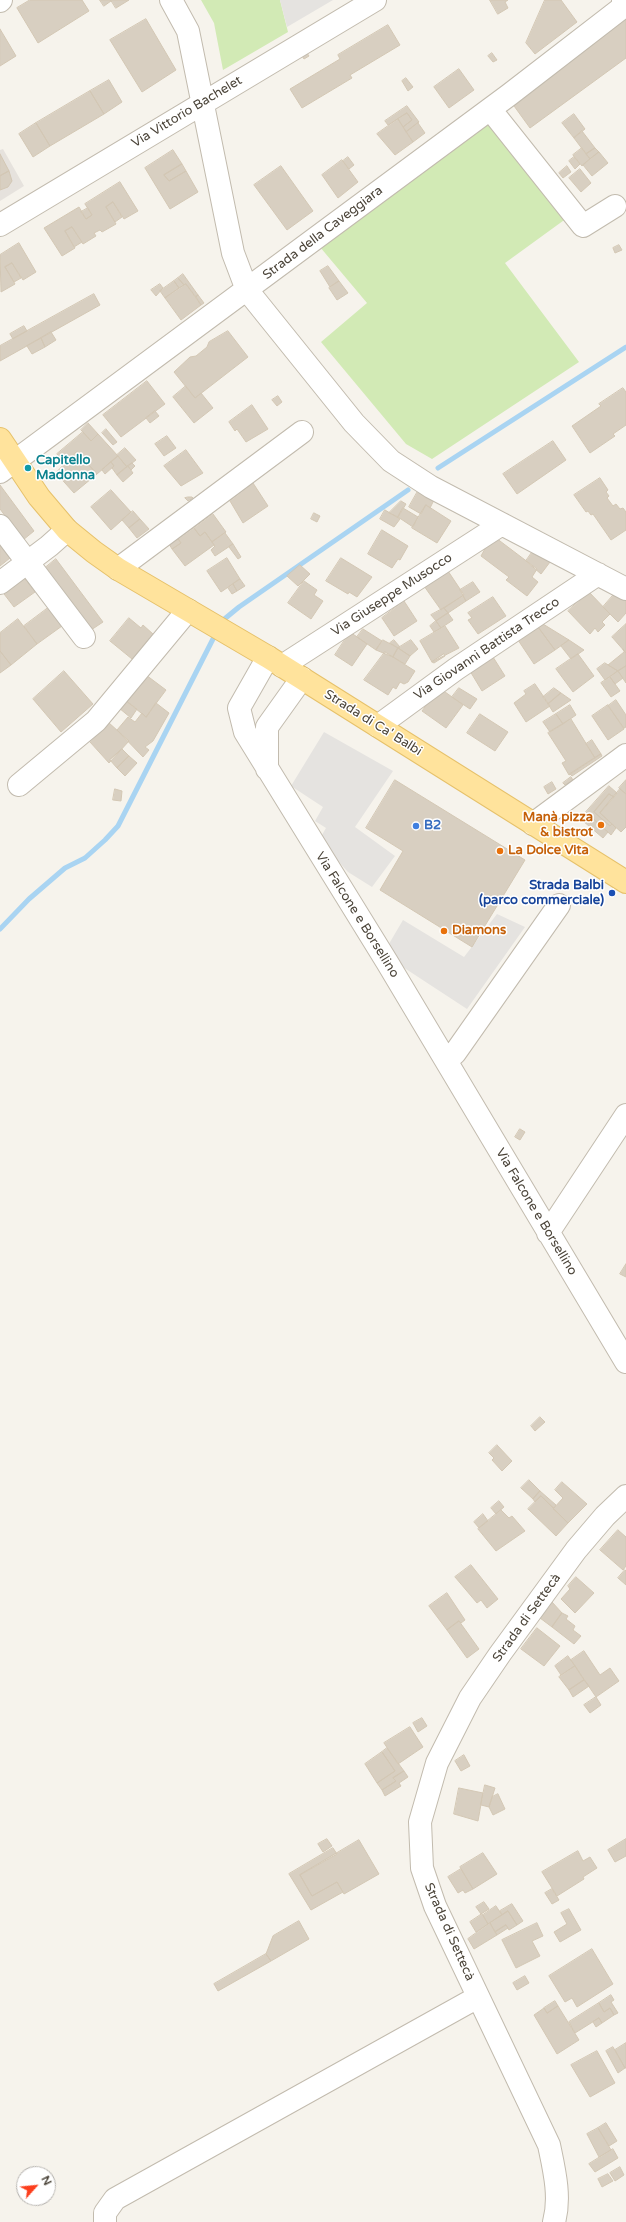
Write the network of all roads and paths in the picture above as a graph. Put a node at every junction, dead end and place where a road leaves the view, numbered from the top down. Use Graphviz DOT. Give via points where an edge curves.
graph roads {
  1 [pos="171,0"];
  2 [pos="375,0"];
  3 [pos="620,2"];
  4 [pos="201,103"];
  5 [pos="490,109"];
  6 [pos="615,206"];
  7 [pos="0,225"];
  8 [pos="247,290"];
  9 [pos="302,432"];
  10 [pos="0,439"];
  11 [pos="8,466"];
  12 [pos="502,524"];
  13 [pos="0,526"];
  14 [pos="67,530"];
  15 [pos="28,562"];
  16 [pos="118,569"];
  17 [pos="615,578"];
  18 [pos="0,583"];
  19 [pos="188,610"];
  20 [pos="84,637"];
  21 [pos="275,662"];
  22 [pos="302,678"];
  23 [pos="378,726"];
  24 [pos="626,755"];
  25 [pos="267,770"];
  26 [pos="19,785"];
  27 [pos="533,824"];
  28 [pos="626,882"];
  29 [pos="559,905"];
  30 [pos="446,1061"];
  31 [pos="626,1115"];
  32 [pos="548,1233"];
  33 [pos="626,1362"];
  34 [pos="626,1496"];
  35 [pos="478,1997"];
  36 [pos="105,2222"];
  37 [pos="554,2222"];
  1 -- 4 [label="street" via="188,32"];
  2 -- 4 [label="street, Via Vittorio Bachelet"];
  3 -- 5 [label="street, Strada della Caveggiara"];
  4 -- 7 [label="street, Via Vittorio Bachelet"];
  4 -- 8 [label="street" via="233,254"];
  5 -- 6 [label="street" via="583,226"];
  5 -- 8 [label="street, Strada della Caveggiara"];
  8 -- 11 [label="street, Strada della Caveggiara"];
  8 -- 12 [label="street" via="354,423 391,461 431,487"];
  9 -- 16 [label="street"];
  10 -- 11 [label="main road, Strada di Ca' Balbi"];
  11 -- 14 [label="main road, Strada di Ca' Balbi"];
  12 -- 17 [label="street"];
  12 -- 21 [label="street, Via Giuseppe Musocco"];
  13 -- 15 [label="street"];
  14 -- 15 [label="street"];
  14 -- 16 [label="main road, Strada di Ca' Balbi"];
  15 -- 18 [label="street"];
  15 -- 20 [label="street"];
  16 -- 19 [label="main road, Strada di Ca' Balbi"];
  17 -- 23 [label="street, Via Giovanni Battista Trecco" via="456,669"];
  19 -- 21 [label="main road, Strada di Ca' Balbi"];
  19 -- 26 [label="street" via="96,721"];
  21 -- 22 [label="main road, Strada di Ca' Balbi"];
  21 -- 25 [label="street, Via Falcone e Borsellino" via="239,708 245,732"];
  22 -- 23 [label="main road, Strada di Ca' Balbi"];
  22 -- 25 [label="street" via="267,727"];
  23 -- 27 [label="main road, Strada di Ca' Balbi"];
  24 -- 27 [label="street"];
  25 -- 30 [label="street, Via Falcone e Borsellino"];
  27 -- 28 [label="main road, Strada di Ca' Balbi"];
  29 -- 30 [label="street" via="455,1053"];
  30 -- 32 [label="street, Via Falcone e Borsellino"];
  31 -- 32 [label="street"];
  32 -- 33 [label="street, Via Falcone e Borsellino"];
  34 -- 35 [label="street, Strada di Settecà" via="576,1550 470,1698 437,1763 420,1822 422,1868 435,1906"];
  35 -- 36 [label="street" via="115,2200 105,2213"];
  35 -- 37 [label="street, Strada di Settecà" via="549,2145 556,2177"];
}
